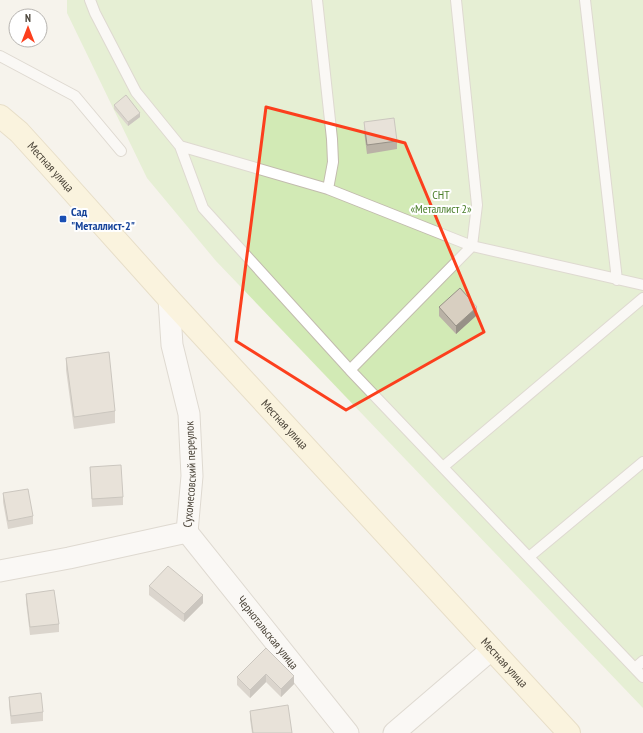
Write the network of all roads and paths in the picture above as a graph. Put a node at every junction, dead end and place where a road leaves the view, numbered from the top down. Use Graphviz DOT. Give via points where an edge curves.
graph roads {
  1 [pos="90,0"];
  2 [pos="317,0"];
  3 [pos="456,0"];
  4 [pos="585,0"];
  5 [pos="0,56"];
  6 [pos="0,116"];
  7 [pos="180,146"];
  8 [pos="121,152"];
  9 [pos="328,189"];
  10 [pos="472,246"];
  11 [pos="617,280"];
  12 [pos="643,286"];
  13 [pos="643,298"];
  14 [pos="169,299"];
  15 [pos="350,370"];
  16 [pos="643,462"];
  17 [pos="443,467"];
  18 [pos="187,532"];
  19 [pos="529,557"];
  20 [pos="0,571"];
  21 [pos="492,649"];
  22 [pos="643,661"];
  23 [pos="634,668"];
  24 [pos="643,677"];
  25 [pos="348,733"];
  26 [pos="394,733"];
  27 [pos="569,733"];
  1 -- 7 [label="lane" via="136,92"];
  2 -- 9 [label="lane" via="332,139"];
  3 -- 10 [label="lane" via="477,205"];
  4 -- 11 [label="lane"];
  5 -- 8 [label="lane" via="75,96"];
  6 -- 14 [label="main road, Местная улица" via="19,132"];
  7 -- 9 [label="lane"];
  7 -- 15 [label="lane" via="203,208"];
  9 -- 10 [label="lane"];
  10 -- 11 [label="lane"];
  10 -- 15 [label="lane"];
  11 -- 12 [label="lane"];
  13 -- 17 [label="lane"];
  14 -- 18 [label="street, Сухомесовский переулок" via="172,345 189,414 192,476"];
  14 -- 21 [label="main road, Местная улица"];
  15 -- 17 [label="lane"];
  16 -- 19 [label="lane"];
  17 -- 19 [label="lane"];
  18 -- 20 [label="street, Сухомесовский переулок"];
  18 -- 25 [label="street, Чернотальская улица"];
  19 -- 23 [label="lane"];
  21 -- 26 [label="street"];
  21 -- 27 [label="main road, Местная улица"];
  22 -- 23 [label="lane"];
  23 -- 24 [label="lane"];
}
